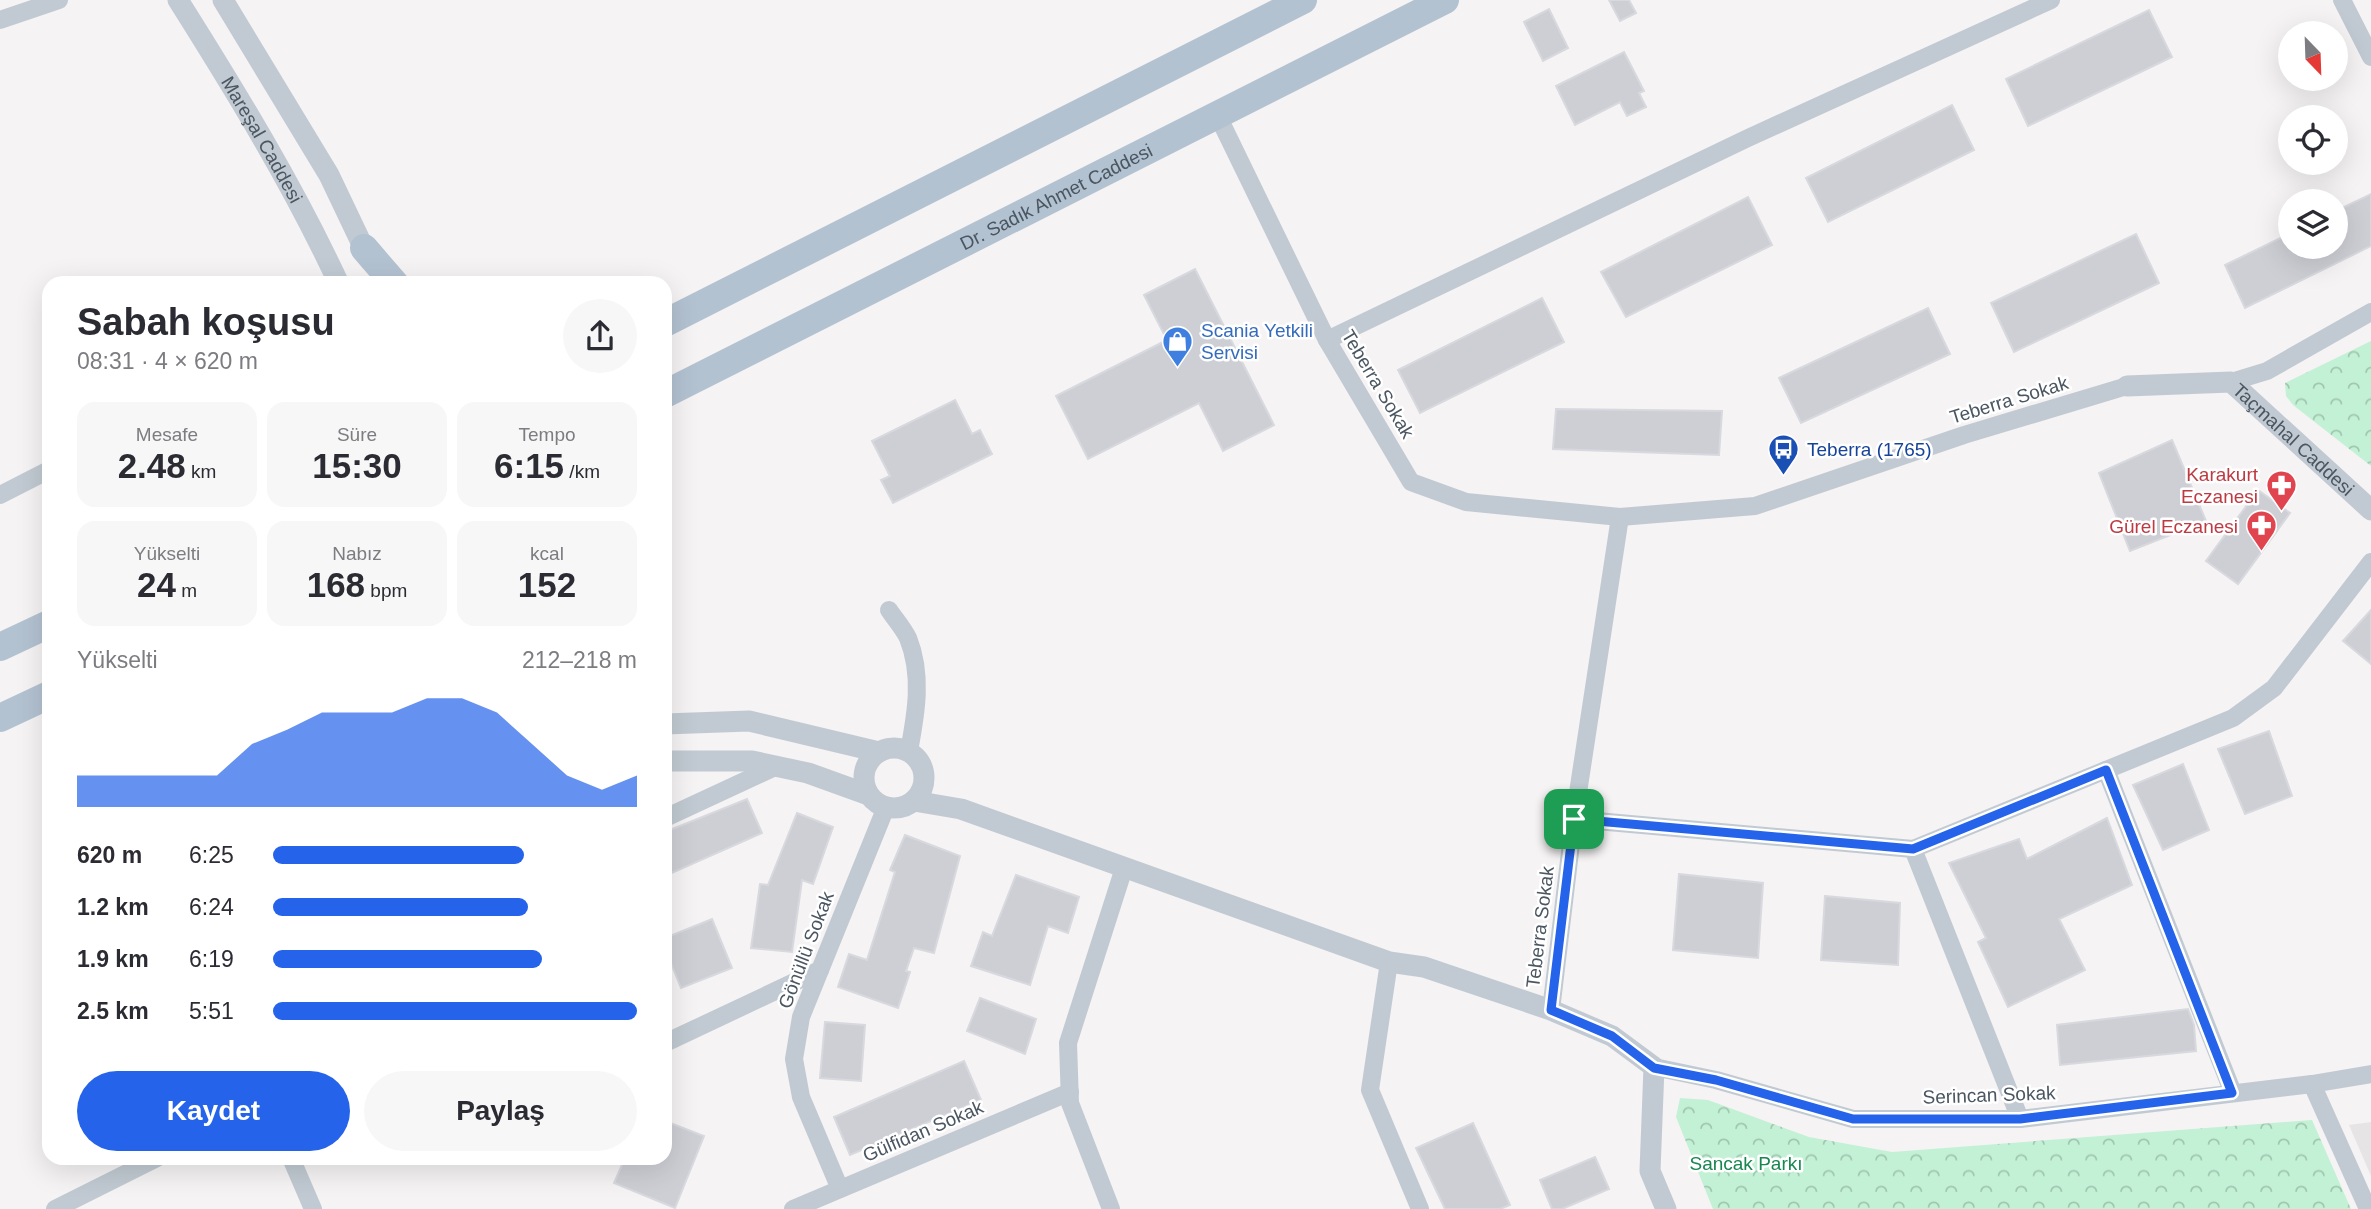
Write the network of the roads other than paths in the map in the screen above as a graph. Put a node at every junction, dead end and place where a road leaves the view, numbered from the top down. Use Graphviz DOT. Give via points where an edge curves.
graph roads {
  1 [pos="59,0"];
  2 [pos="178,0"];
  3 [pos="223,0"];
  4 [pos="1303,0"];
  5 [pos="1445,0"];
  6 [pos="2051,0"];
  7 [pos="2342,0"];
  8 [pos="2024,6"];
  9 [pos="0,20"];
  10 [pos="2371,57"];
  11 [pos="1217,116"];
  12 [pos="364,248"];
  13 [pos="335,276"];
  14 [pos="376,276"];
  15 [pos="388,276"];
  16 [pos="2371,312"];
  17 [pos="672,319"];
  18 [pos="1327,340"];
  19 [pos="2231,382"];
  20 [pos="2127,386"];
  21 [pos="672,390"];
  22 [pos="42,474"];
  23 [pos="0,495"];
  24 [pos="2371,510"];
  25 [pos="1620,517"];
  26 [pos="2371,562"];
  27 [pos="890,610"];
  28 [pos="42,627"];
  29 [pos="0,647"];
  30 [pos="42,698"];
  31 [pos="0,718"];
  32 [pos="672,724"];
  33 [pos="909,751"];
  34 [pos="879,752"];
  35 [pos="672,761"];
  36 [pos="777,766"];
  37 [pos="2106,770"];
  38 [pos="924,778"];
  39 [pos="877,801"];
  40 [pos="914,801"];
  41 [pos="961,810"];
  42 [pos="672,815"];
  43 [pos="1574,819"];
  44 [pos="1913,849"];
  45 [pos="1124,868"];
  46 [pos="1389,962"];
  47 [pos="820,970"];
  48 [pos="1551,1010"];
  49 [pos="672,1040"];
  50 [pos="1654,1068"];
  51 [pos="2371,1074"];
  52 [pos="2312,1084"];
  53 [pos="1070,1092"];
  54 [pos="2232,1093"];
  55 [pos="2020,1119"];
  56 [pos="146,1165"];
  57 [pos="294,1165"];
  58 [pos="840,1189"];
  59 [pos="92,1201"];
  60 [pos="55,1209"];
  61 [pos="313,1209"];
  62 [pos="793,1209"];
  63 [pos="1111,1209"];
  64 [pos="1420,1209"];
  65 [pos="1666,1209"];
  66 [pos="2368,1209"];
  1 -- 9 [label="street"];
  2 -- 13 [label="street, Mareşal Caddesi" via="299,203"];
  3 -- 12 [label="street, Mareşal Caddesi" via="328,175"];
  4 -- 17 [label="main road"];
  5 -- 11 [label="main road, Dr. Sadık Ahmet Caddesi"];
  6 -- 8 [label="street"];
  7 -- 10 [label="street"];
  8 -- 18 [label="street"];
  11 -- 18 [label="street, Teberra Sokak"];
  11 -- 21 [label="main road, Dr. Sadık Ahmet Caddesi"];
  12 -- 14 [label="street, Mareşal Caddesi"];
  12 -- 15 [label="main road"];
  16 -- 19 [label="street" via="2267,371"];
  18 -- 25 [label="street, Teberra Sokak" via="1411,482 1466,502"];
  19 -- 20 [label="street, Taçmahal Caddesi"];
  19 -- 24 [label="street, Taçmahal Caddesi"];
  20 -- 25 [label="street, Teberra Sokak" via="1755,506"];
  22 -- 23 [label="street"];
  25 -- 43 [label="street, Teberra Sokak"];
  26 -- 37 [label="street" via="2274,688 2233,718"];
  27 -- 33 [label="street" via="907,635 915,659 918,702"];
  28 -- 29 [label="main road"];
  30 -- 31 [label="main road"];
  32 -- 34 [label="street" via="749,721"];
  33 -- 34 [label="street" via="889,748"];
  33 -- 38 [label="street" via="918,758"];
  34 -- 39 [label="street" via="873,755 863,780"];
  35 -- 36 [label="street" via="752,761"];
  36 -- 39 [label="street" via="808,773"];
  36 -- 42 [label="street"];
  37 -- 44 [label="street"];
  37 -- 54 [label="street"];
  38 -- 40 [label="street"];
  38 -- 41 [label="street"];
  39 -- 40 [label="street" via="896,808"];
  39 -- 47 [label="street, Gönüllü Sokak"];
  40 -- 41 [label="street"];
  41 -- 45 [label="street"];
  43 -- 44 [label="street"];
  43 -- 48 [label="street, Teberra Sokak"];
  44 -- 55 [label="street"];
  45 -- 46 [label="street"];
  45 -- 53 [label="street" via="1068,1043"];
  46 -- 48 [label="street" via="1424,967"];
  46 -- 64 [label="street" via="1370,1090"];
  47 -- 49 [label="street"];
  47 -- 58 [label="street, Gönüllü Sokak" via="801,1017 793,1059 801,1097"];
  48 -- 50 [label="street" via="1612,1036"];
  50 -- 55 [label="street, Serincan Sokak" via="1716,1080 1853,1119"];
  50 -- 65 [label="street" via="1650,1171"];
  51 -- 52 [label="street, Serincan Sokak"];
  52 -- 54 [label="street, Serincan Sokak"];
  52 -- 66 [label="street"];
  53 -- 58 [label="street, Gülfidan Sokak"];
  53 -- 63 [label="street" via="1070,1103"];
  54 -- 55 [label="street, Serincan Sokak"];
  56 -- 59 [label="street"];
  57 -- 61 [label="street"];
  58 -- 62 [label="street, Gülfidan Sokak"];
  59 -- 60 [label="street"];
}
